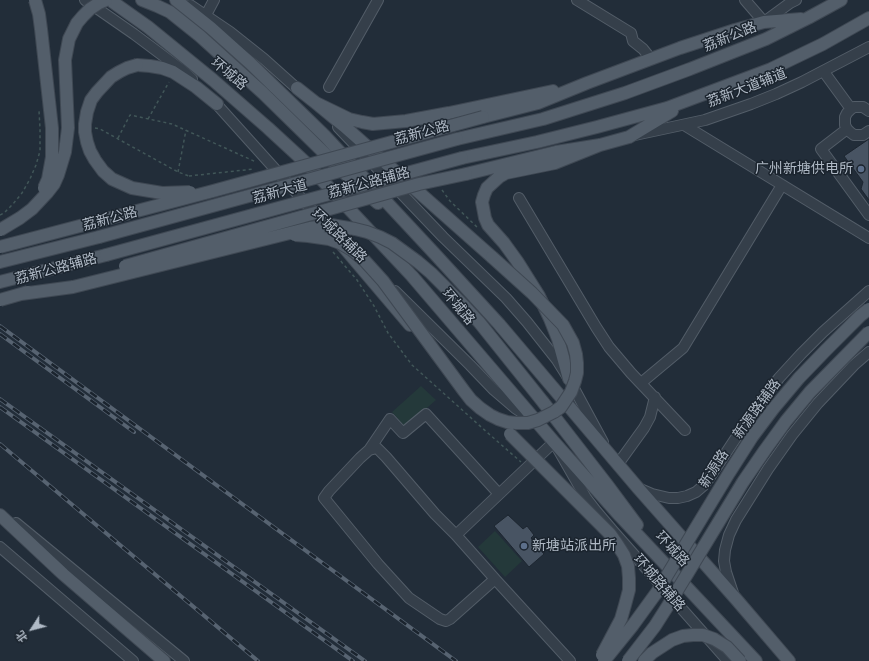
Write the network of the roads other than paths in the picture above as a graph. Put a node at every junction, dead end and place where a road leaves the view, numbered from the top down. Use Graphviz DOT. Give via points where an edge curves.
graph roads {
  1 [pos="35,0"];
  2 [pos="86,0"];
  3 [pos="106,0"];
  4 [pos="110,0"];
  5 [pos="142,0"];
  6 [pos="176,0"];
  7 [pos="182,0"];
  8 [pos="214,0"];
  9 [pos="378,0"];
  10 [pos="577,0"];
  11 [pos="745,0"];
  12 [pos="796,0"];
  13 [pos="841,0"];
  14 [pos="206,15"];
  15 [pos="808,18"];
  16 [pos="869,18"];
  17 [pos="764,22"];
  18 [pos="869,47"];
  19 [pos="651,59"];
  20 [pos="824,72"];
  21 [pos="587,83"];
  22 [pos="329,86"];
  23 [pos="297,88"];
  24 [pos="693,98"];
  25 [pos="316,102"];
  26 [pos="217,104"];
  27 [pos="850,110"];
  28 [pos="869,111"];
  29 [pos="684,125"];
  30 [pos="847,129"];
  31 [pos="869,131"];
  32 [pos="629,137"];
  33 [pos="538,142"];
  34 [pos="600,145"];
  35 [pos="466,174"];
  36 [pos="782,185"];
  37 [pos="213,190"];
  38 [pos="518,198"];
  39 [pos="32,209"];
  40 [pos="869,215"];
  41 [pos="320,219"];
  42 [pos="0,230"];
  43 [pos="412,230"];
  44 [pos="280,236"];
  45 [pos="869,238"];
  46 [pos="0,247"];
  47 [pos="0,262"];
  48 [pos="0,282"];
  49 [pos="869,291"];
  50 [pos="21,294"];
  51 [pos="0,300"];
  52 [pos="869,309"];
  53 [pos="869,332"];
  54 [pos="869,352"];
  55 [pos="569,379"];
  56 [pos="641,383"];
  57 [pos="655,397"];
  58 [pos="539,424"];
  59 [pos="685,430"];
  60 [pos="554,442"];
  61 [pos="369,450"];
  62 [pos="614,460"];
  63 [pos="638,488"];
  64 [pos="499,494"];
  65 [pos="0,510"];
  66 [pos="0,515"];
  67 [pos="456,535"];
  68 [pos="0,547"];
  69 [pos="657,555"];
  70 [pos="495,579"];
  71 [pos="736,599"];
  72 [pos="133,661"];
  73 [pos="164,661"];
  74 [pos="184,661"];
  75 [pos="570,661"];
  76 [pos="598,661"];
  77 [pos="604,661"];
  78 [pos="628,661"];
  79 [pos="644,661"];
  80 [pos="728,661"];
  81 [pos="740,661"];
  82 [pos="756,661"];
  83 [pos="789,661"];
  1 -- 39 [label="main road, bridge" via="51,112 52,146 48,179"];
  2 -- 26 [label="street, 环城路辅路" via="182,70"];
  3 -- 39 [label="main road, bridge" via="83,16 69,39 65,60 68,118 65,152 54,184"];
  4 -- 58 [label="main road, 环城路" via="213,80 306,163 412,276"];
  5 -- 43 [label="main road" via="170,12 200,36 263,93 362,190"];
  6 -- 43 [label="main road" via="250,63 320,130"];
  7 -- 14 [label="street"];
  8 -- 14 [label="street"];
  9 -- 22 [label="street"];
  10 -- 19 [label="street" via="631,33 633,41"];
  11 -- 17 [label="street"];
  12 -- 17 [label="street"];
  13 -- 15 [label="main road, 荔新公路"];
  14 -- 23 [label="street"];
  15 -- 17 [label="main road"];
  15 -- 47 [label="main road, 荔新公路, bridge" via="766,39 690,70 543,118 457,139 99,238"];
  16 -- 24 [label="main road" via="799,56"];
  17 -- 19 [label="main road"];
  18 -- 20 [label="street, 荔新大道辅道"];
  19 -- 21 [label="main road"];
  20 -- 27 [label="street"];
  20 -- 29 [label="street, 荔新大道辅道" via="751,104"];
  21 -- 25 [label="main road" via="406,121 373,124 349,119"];
  21 -- 37 [label="main road, bridge" via="538,103"];
  23 -- 25 [label="main road"];
  23 -- 55 [label="street" via="506,298 542,340"];
  24 -- 32 [label="main road, 荔新公路辅路"];
  24 -- 33 [label="main road" via="667,108"];
  25 -- 44 [label="main road, bridge" via="532,293 563,325 576,354 577,373 571,392 561,407 538,420 507,422 490,415 471,400 383,281 364,260 352,250 329,239 302,235"];
  26 -- 37 [label="main road, bridge" via="173,72 137,65 119,72 100,87 87,112 85,124 87,142 95,160 112,179 132,188 162,193"];
  26 -- 41 [label="street, 环城路辅路"];
  27 -- 28 [label="street" via="863,107"];
  27 -- 30 [label="street" via="845,116"];
  29 -- 32 [label="street, 荔新大道辅道"];
  29 -- 36 [label="street"];
  30 -- 31 [label="street" via="859,135"];
  30 -- 40 [label="street" via="821,149"];
  32 -- 34 [label="main road, 荔新公路辅路"];
  33 -- 35 [label="main road"];
  33 -- 48 [label="main road, 荔新大道, bridge" via="462,158"];
  34 -- 35 [label="main road, 荔新公路辅路" via="556,152"];
  34 -- 55 [label="main road" via="555,163 506,173 487,188 482,202 488,225 517,260 539,296 558,339"];
  35 -- 50 [label="main road, 荔新公路辅路, bridge" via="419,184"];
  36 -- 45 [label="street"];
  36 -- 56 [label="street" via="683,348"];
  37 -- 46 [label="main road, bridge"];
  38 -- 56 [label="street" via="596,327"];
  39 -- 42 [label="main road, bridge"];
  41 -- 58 [label="street, 环城路辅路" via="494,390"];
  41 -- 76 [label="main road, bridge" via="433,352 610,534 628,566 629,590 617,626"];
  43 -- 62 [label="main road" via="499,324"];
  44 -- 50 [label="main road, bridge" via="73,287"];
  44 -- 69 [label="main road, bridge" via="310,228 343,226 367,232 392,243 427,270 466,307 492,338 626,509"];
  49 -- 63 [label="street, 新源路辅路" via="823,332 779,378 710,477 696,492 683,497 669,498"];
  50 -- 51 [label="main road, 荔新公路辅路, bridge"];
  52 -- 77 [label="main road, 新源路, bridge" via="799,378 773,409 729,473 657,592"];
  53 -- 78 [label="main road, bridge" via="810,392 786,421 743,482 655,626"];
  54 -- 71 [label="street" via="818,403 792,435 736,520 729,535 724,561"];
  55 -- 62 [label="street"];
  56 -- 57 [label="street"];
  57 -- 59 [label="street"];
  57 -- 62 [label="street" via="644,428"];
  58 -- 60 [label="main road, 环城路"];
  60 -- 64 [label="street"];
  60 -- 69 [label="main road, 环城路"];
  60 -- 80 [label="street, 环城路辅路" via="596,511"];
  61 -- 64 [label="street" via="390,419 403,433 426,414"];
  61 -- 67 [label="street" via="377,448"];
  61 -- 70 [label="street" via="324,498 409,598 446,621"];
  62 -- 63 [label="main road"];
  63 -- 71 [label="main road"];
  64 -- 67 [label="street"];
  65 -- 74 [label="street"];
  66 -- 73 [label="main road" via="53,565"];
  67 -- 70 [label="street"];
  68 -- 72 [label="street"];
  69 -- 82 [label="main road, 环城路"];
  70 -- 75 [label="street"];
  71 -- 83 [label="main road"];
  79 -- 81 [label="main road, bridge" via="672,640 692,635 714,639"];
}
